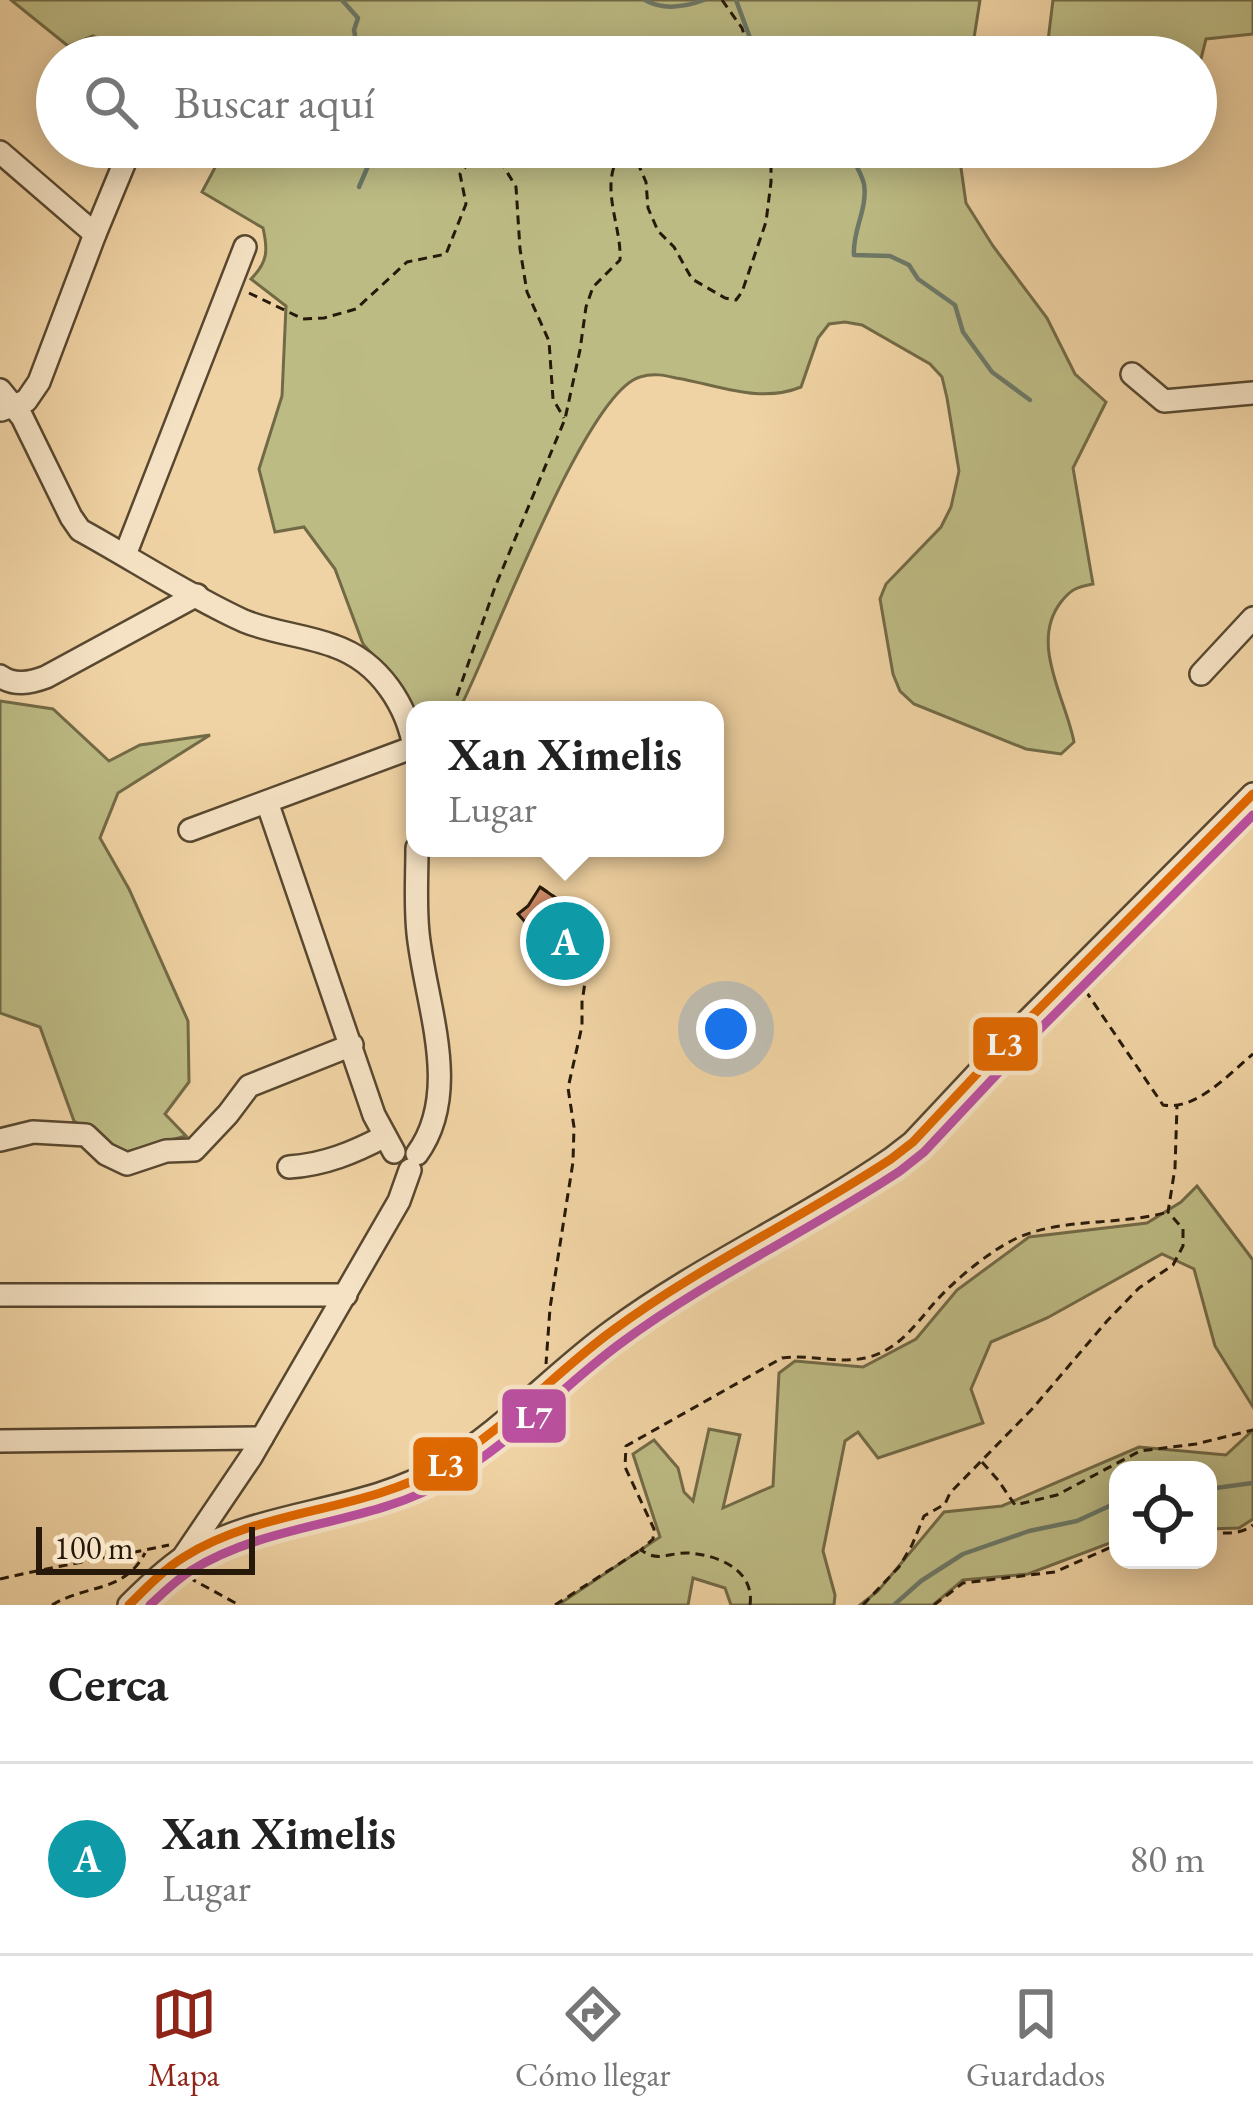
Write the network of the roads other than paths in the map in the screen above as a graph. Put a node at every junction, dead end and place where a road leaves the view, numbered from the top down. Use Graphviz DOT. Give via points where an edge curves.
graph roads {
  1 [pos="0,152"];
  2 [pos="122,168"];
  3 [pos="94,234"];
  4 [pos="245,247"];
  5 [pos="1132,374"];
  6 [pos="1253,393"];
  7 [pos="5,402"];
  8 [pos="125,555"];
  9 [pos="196,595"];
  10 [pos="1253,618"];
  11 [pos="1201,674"];
  12 [pos="0,676"];
  13 [pos="406,721"];
  14 [pos="406,753"];
  15 [pos="1253,794"];
  16 [pos="267,802"];
  17 [pos="190,830"];
  18 [pos="417,857"];
  19 [pos="352,1045"];
  20 [pos="0,1139"];
  21 [pos="408,1147"];
  22 [pos="289,1167"];
  23 [pos="346,1294"];
  24 [pos="2,1295"];
  25 [pos="262,1438"];
  26 [pos="0,1441"];
  27 [pos="188,1549"];
  28 [pos="129,1605"];
  1 -- 3 [label="street"];
  2 -- 3 [label="street"];
  3 -- 7 [label="street" via="39,382 26,401"];
  4 -- 8 [label="street"];
  5 -- 6 [label="street" via="1164,401"];
  7 -- 8 [label="street" via="22,417 80,530"];
  8 -- 9 [label="street"];
  9 -- 12 [label="street" via="46,677"];
  9 -- 13 [label="street" via="245,622 356,655 388,683"];
  10 -- 11 [label="street"];
  14 -- 16 [label="street"];
  15 -- 27 [label="street" via="913,1142 872,1172 611,1331 438,1469"];
  16 -- 17 [label="street"];
  16 -- 19 [label="street"];
  18 -- 21 [label="street" via="417,932 440,1074"];
  19 -- 20 [label="street" via="249,1086 194,1150 127,1164 86,1136"];
  19 -- 21 [label="street" via="374,1115"];
  21 -- 22 [label="street"];
  21 -- 23 [label="street" via="393,1209"];
  23 -- 24 [label="street"];
  23 -- 25 [label="street"];
  25 -- 26 [label="street"];
  25 -- 27 [label="street"];
  27 -- 28 [label="street"];
}
